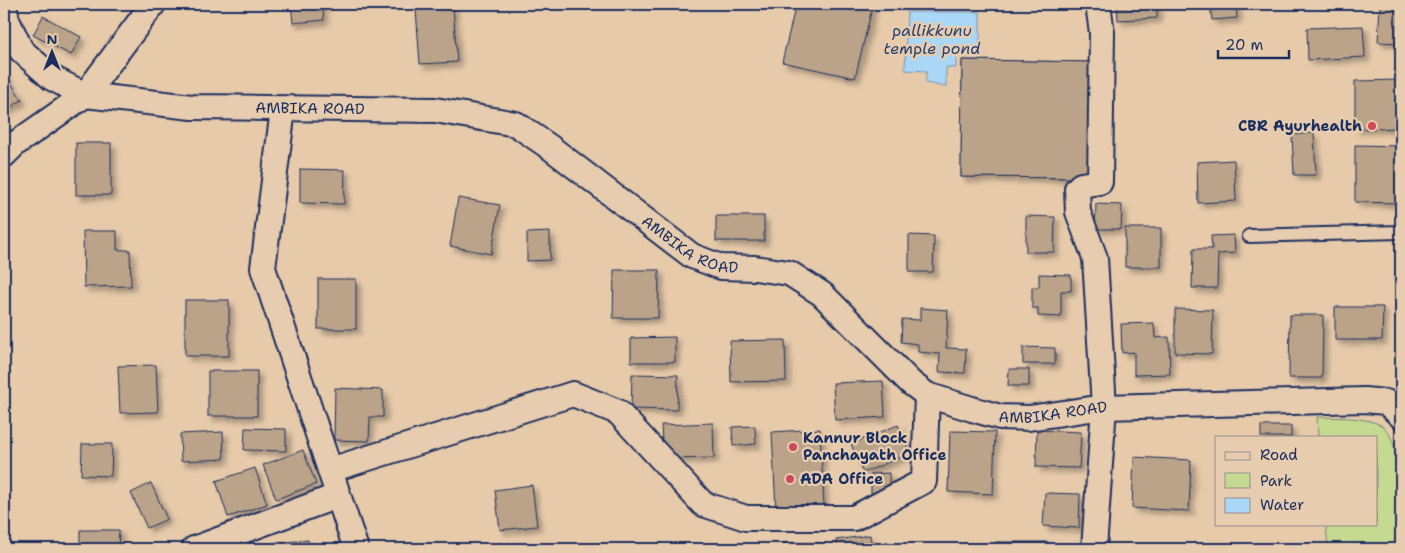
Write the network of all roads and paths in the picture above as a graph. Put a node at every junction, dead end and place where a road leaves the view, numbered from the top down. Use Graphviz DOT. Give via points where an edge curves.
graph roads {
  1 [pos="4,4"];
  2 [pos="152,4"];
  3 [pos="1098,4"];
  4 [pos="85,95"];
  5 [pos="283,109"];
  6 [pos="4,155"];
  7 [pos="1401,232"];
  8 [pos="1249,236"];
  9 [pos="927,395"];
  10 [pos="1104,407"];
  11 [pos="1401,416"];
  12 [pos="330,470"];
  13 [pos="337,496"];
  14 [pos="194,549"];
  15 [pos="356,549"];
  16 [pos="1094,549"];
  1 -- 4 [label="street, AMBIKA ROAD" via="7,20 21,50 52,78"];
  2 -- 4 [label="street"];
  3 -- 10 [label="street" via="1102,33 1100,182 1077,188 1078,212 1095,258"];
  4 -- 5 [label="street, AMBIKA ROAD" via="192,107"];
  4 -- 6 [label="street"];
  5 -- 9 [label="street, AMBIKA ROAD" via="435,110 516,124 692,256 721,267 789,273 822,294"];
  5 -- 12 [label="street" via="263,268"];
  7 -- 8 [label="lane"];
  9 -- 10 [label="street, AMBIKA ROAD" via="1000,417 1029,418"];
  9 -- 12 [label="street" via="924,481 854,518 746,518 703,504 618,412 574,394"];
  10 -- 11 [label="street, AMBIKA ROAD" via="1364,400 1386,402"];
  10 -- 16 [label="street"];
  12 -- 13 [label="street"];
  13 -- 14 [label="street"];
  13 -- 15 [label="street"];
}
